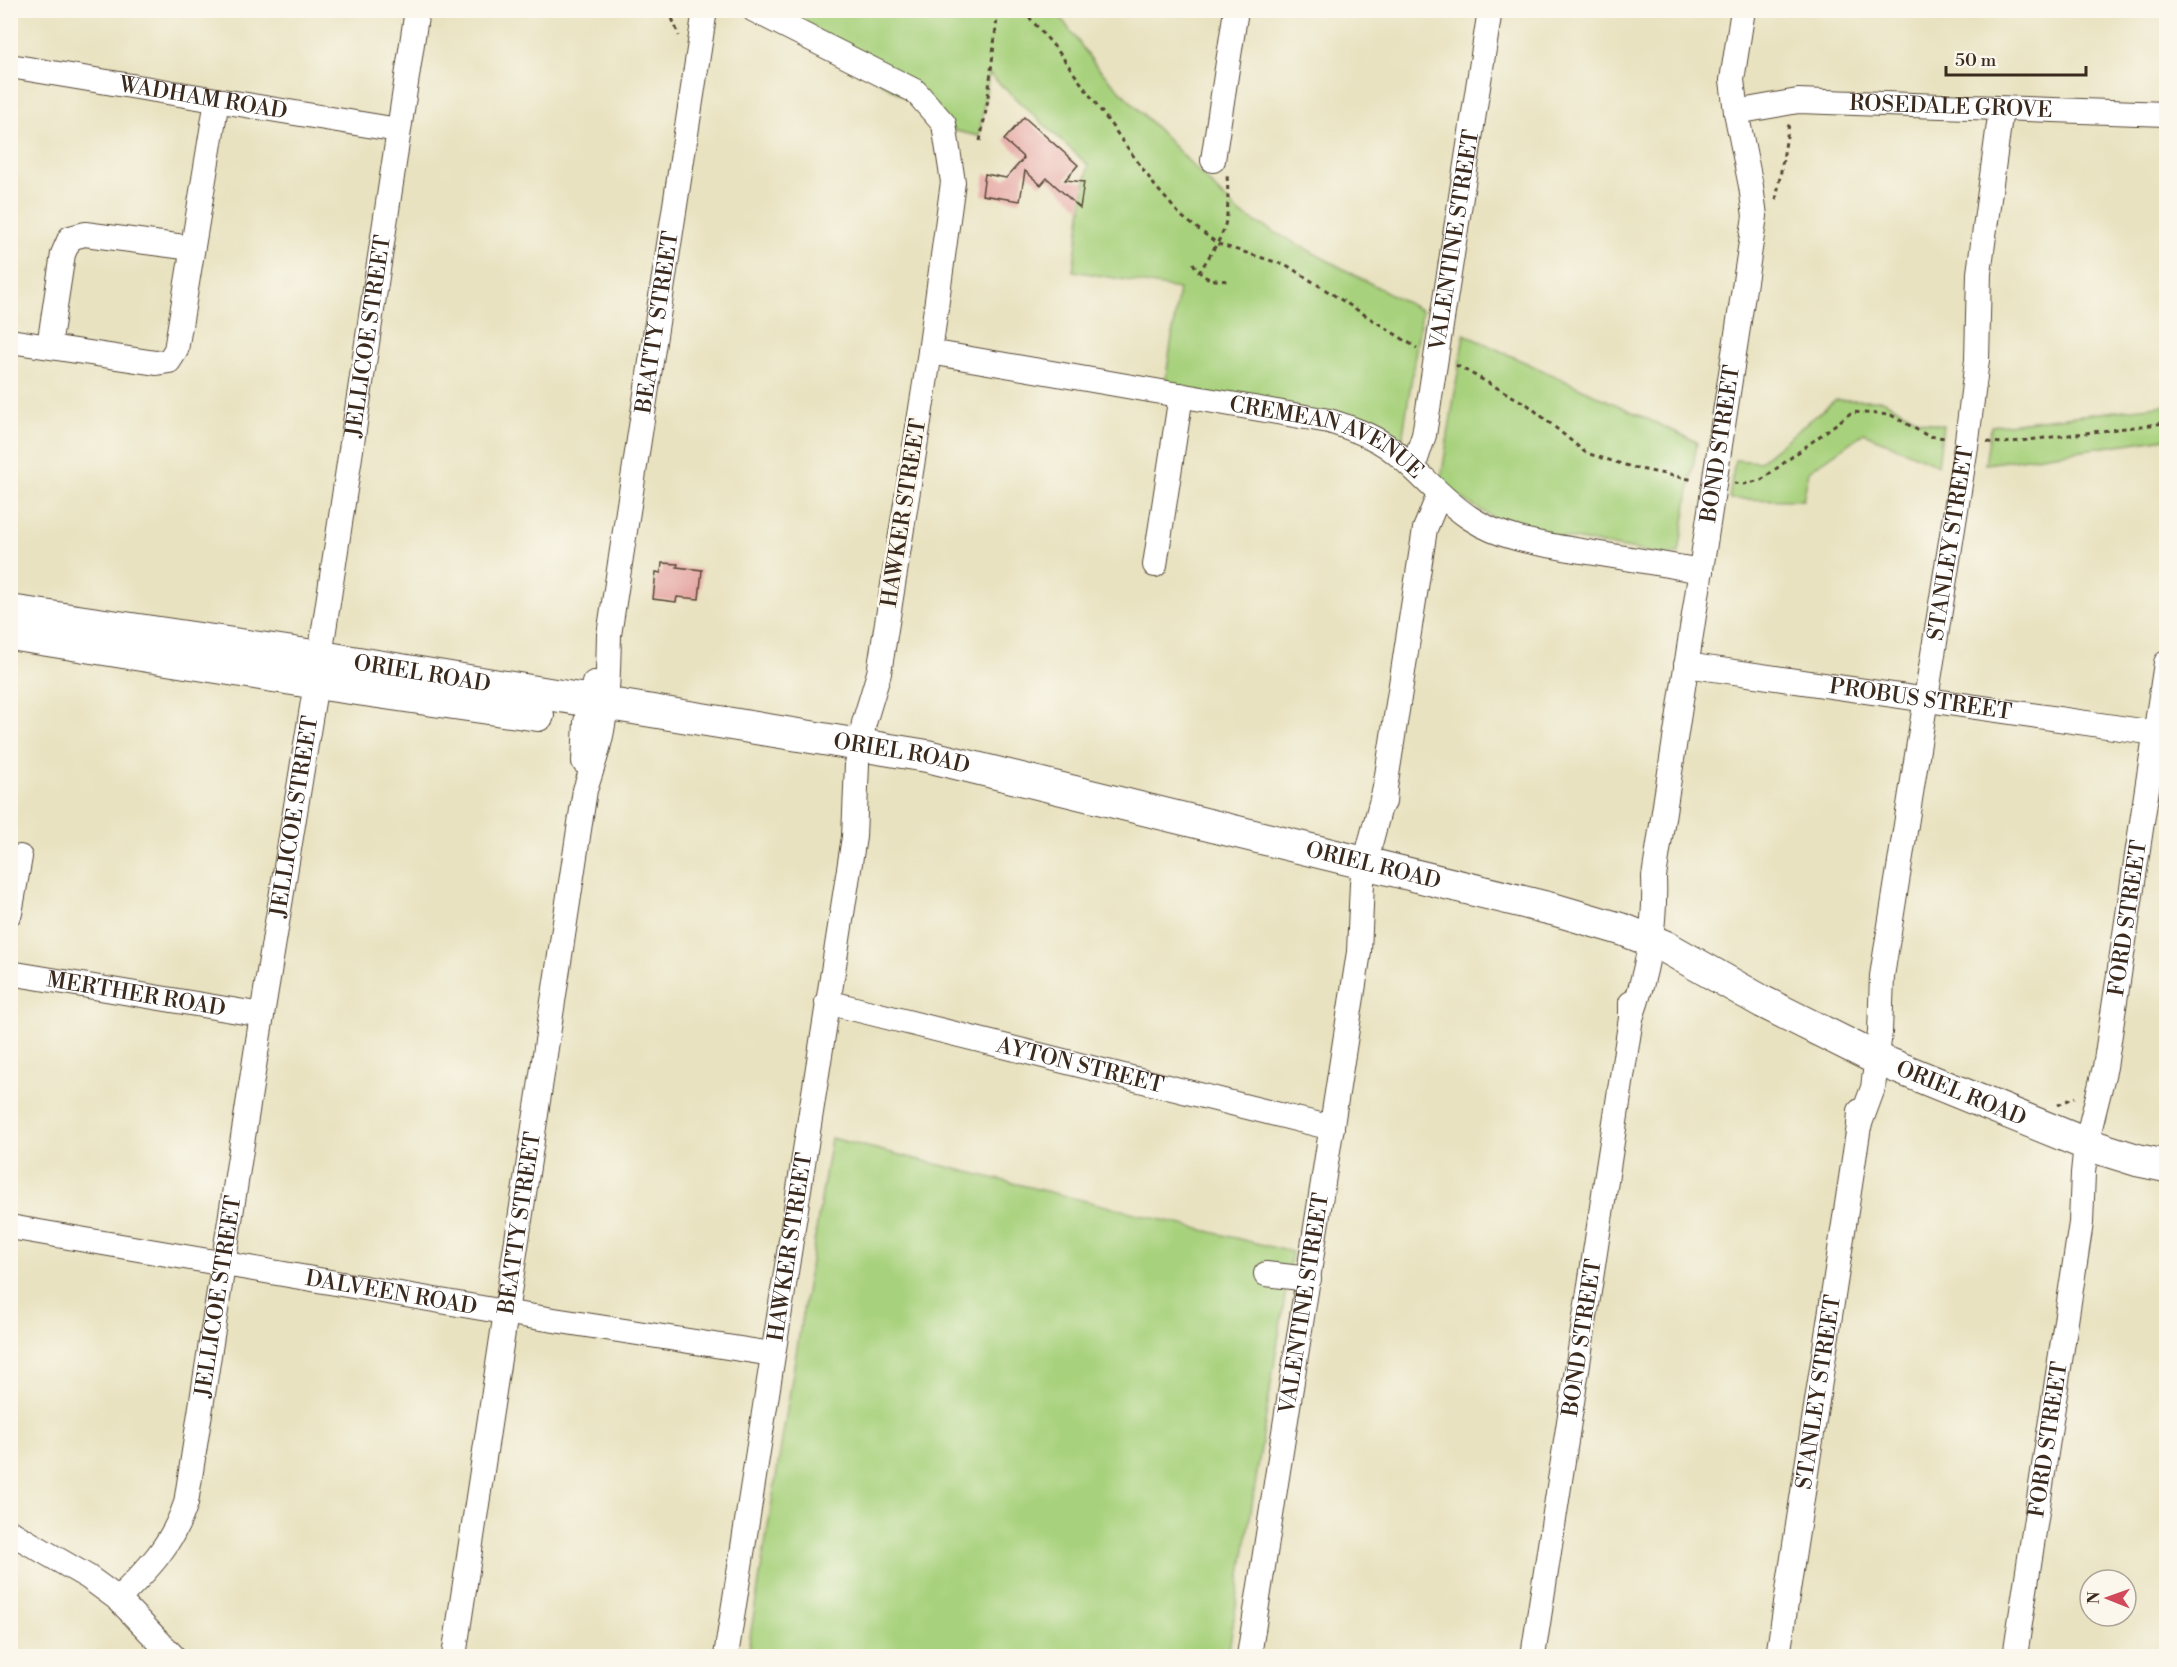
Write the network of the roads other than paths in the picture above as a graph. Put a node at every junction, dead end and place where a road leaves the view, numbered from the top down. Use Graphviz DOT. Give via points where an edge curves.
graph roads {
  1 [pos="417,10"];
  2 [pos="705,10"];
  3 [pos="754,10"];
  4 [pos="1236,10"];
  5 [pos="1490,10"];
  6 [pos="1743,10"];
  7 [pos="10,66"];
  8 [pos="217,100"];
  9 [pos="2001,109"];
  10 [pos="1736,112"];
  11 [pos="2166,114"];
  12 [pos="398,130"];
  13 [pos="1221,164"];
  14 [pos="192,248"];
  15 [pos="10,341"];
  16 [pos="49,346"];
  17 [pos="930,352"];
  18 [pos="1181,395"];
  19 [pos="1413,468"];
  20 [pos="1439,495"];
  21 [pos="1155,565"];
  22 [pos="1701,571"];
  23 [pos="10,611"];
  24 [pos="10,634"];
  25 [pos="2166,663"];
  26 [pos="1686,665"];
  27 [pos="318,670"];
  28 [pos="1926,700"];
  29 [pos="596,713"];
  30 [pos="2155,733"];
  31 [pos="866,756"];
  32 [pos="20,857"];
  33 [pos="1371,875"];
  34 [pos="10,913"];
  35 [pos="1642,947"];
  36 [pos="10,973"];
  37 [pos="827,1002"];
  38 [pos="262,1015"];
  39 [pos="1871,1056"];
  40 [pos="1332,1128"];
  41 [pos="2093,1146"];
  42 [pos="2166,1166"];
  43 [pos="10,1227"];
  44 [pos="223,1264"];
  45 [pos="1266,1274"];
  46 [pos="1309,1279"];
  47 [pos="505,1312"];
  48 [pos="772,1354"];
  49 [pos="11,1532"];
  50 [pos="118,1599"];
  51 [pos="173,1656"];
  52 [pos="454,1656"];
  53 [pos="726,1656"];
  54 [pos="1249,1656"];
  55 [pos="1533,1656"];
  56 [pos="1778,1656"];
  57 [pos="2015,1656"];
  1 -- 12 [label="street, JELLICOE STREET"];
  2 -- 29 [label="street, BEATTY STREET"];
  3 -- 17 [label="street, HAWKER STREET" via="915,91 944,124 953,182"];
  4 -- 13 [label="street"];
  5 -- 19 [label="street, VALENTINE STREET" via="1424,435"];
  6 -- 10 [label="street, BOND STREET" via="1732,80"];
  7 -- 8 [label="street, WADHAM ROAD"];
  8 -- 12 [label="street, WADHAM ROAD"];
  8 -- 14 [label="street"];
  9 -- 10 [label="street, ROSEDALE GROVE" via="1798,101"];
  9 -- 11 [label="street, ROSEDALE GROVE"];
  9 -- 28 [label="street, STANLEY STREET" via="1978,273 1977,360 1967,440"];
  10 -- 22 [label="street, BOND STREET" via="1755,216 1706,481"];
  12 -- 27 [label="street, JELLICOE STREET"];
  14 -- 16 [label="street" via="86,234 70,238 63,254"];
  14 -- 16 [label="street" via="176,350 169,361 156,363"];
  15 -- 16 [label="street"];
  17 -- 18 [label="street, CREMEAN AVENUE"];
  17 -- 31 [label="street, HAWKER STREET" via="879,673 878,724"];
  18 -- 19 [label="street, CREMEAN AVENUE" via="1329,421 1367,435"];
  18 -- 21 [label="street"];
  19 -- 20 [label="street, CREMEAN AVENUE"];
  20 -- 22 [label="street, CREMEAN AVENUE" via="1470,518 1507,536"];
  20 -- 33 [label="street, VALENTINE STREET" via="1425,529"];
  22 -- 26 [label="street, BOND STREET"];
  23 -- 27 [label="main road, ORIEL ROAD"];
  24 -- 27 [label="main road, ORIEL ROAD"];
  25 -- 30 [label="street, FORD STREET"];
  26 -- 28 [label="street, PROBUS STREET"];
  26 -- 35 [label="street, BOND STREET" via="1654,877 1655,905"];
  27 -- 29 [label="main road, ORIEL ROAD"];
  27 -- 38 [label="street, JELLICOE STREET"];
  28 -- 30 [label="street, PROBUS STREET"];
  28 -- 39 [label="street, STANLEY STREET" via="1882,976 1868,1026"];
  29 -- 31 [label="main road, ORIEL ROAD"];
  29 -- 47 [label="street, BEATTY STREET" via="599,745 585,790"];
  30 -- 41 [label="street, FORD STREET"];
  31 -- 33 [label="main road, ORIEL ROAD" via="986,790"];
  31 -- 37 [label="street, HAWKER STREET" via="870,787 854,837"];
  32 -- 34 [label="street"];
  33 -- 35 [label="main road, ORIEL ROAD" via="1559,932"];
  33 -- 40 [label="street, VALENTINE STREET" via="1375,906 1359,952"];
  35 -- 39 [label="main road, ORIEL ROAD"];
  35 -- 55 [label="street, BOND STREET" via="1644,980 1631,1018"];
  36 -- 38 [label="street, MERTHER ROAD"];
  37 -- 40 [label="street, AYTON STREET"];
  37 -- 48 [label="street, HAWKER STREET"];
  38 -- 44 [label="street, JELLICOE STREET"];
  39 -- 41 [label="main road, ORIEL ROAD"];
  39 -- 56 [label="street, STANLEY STREET" via="1860,1081 1859,1126"];
  40 -- 46 [label="street, VALENTINE STREET"];
  41 -- 42 [label="main road, ORIEL ROAD"];
  41 -- 57 [label="street, FORD STREET" via="2083,1173 2081,1223"];
  43 -- 44 [label="street, DALVEEN ROAD"];
  44 -- 47 [label="street, DALVEEN ROAD"];
  44 -- 50 [label="street, JELLICOE STREET" via="186,1503 159,1556"];
  45 -- 46 [label="street"];
  46 -- 54 [label="street, VALENTINE STREET"];
  47 -- 48 [label="street, DALVEEN ROAD"];
  47 -- 52 [label="street, BEATTY STREET"];
  48 -- 53 [label="street, HAWKER STREET"];
  49 -- 50 [label="street"];
  50 -- 51 [label="street"];
}
